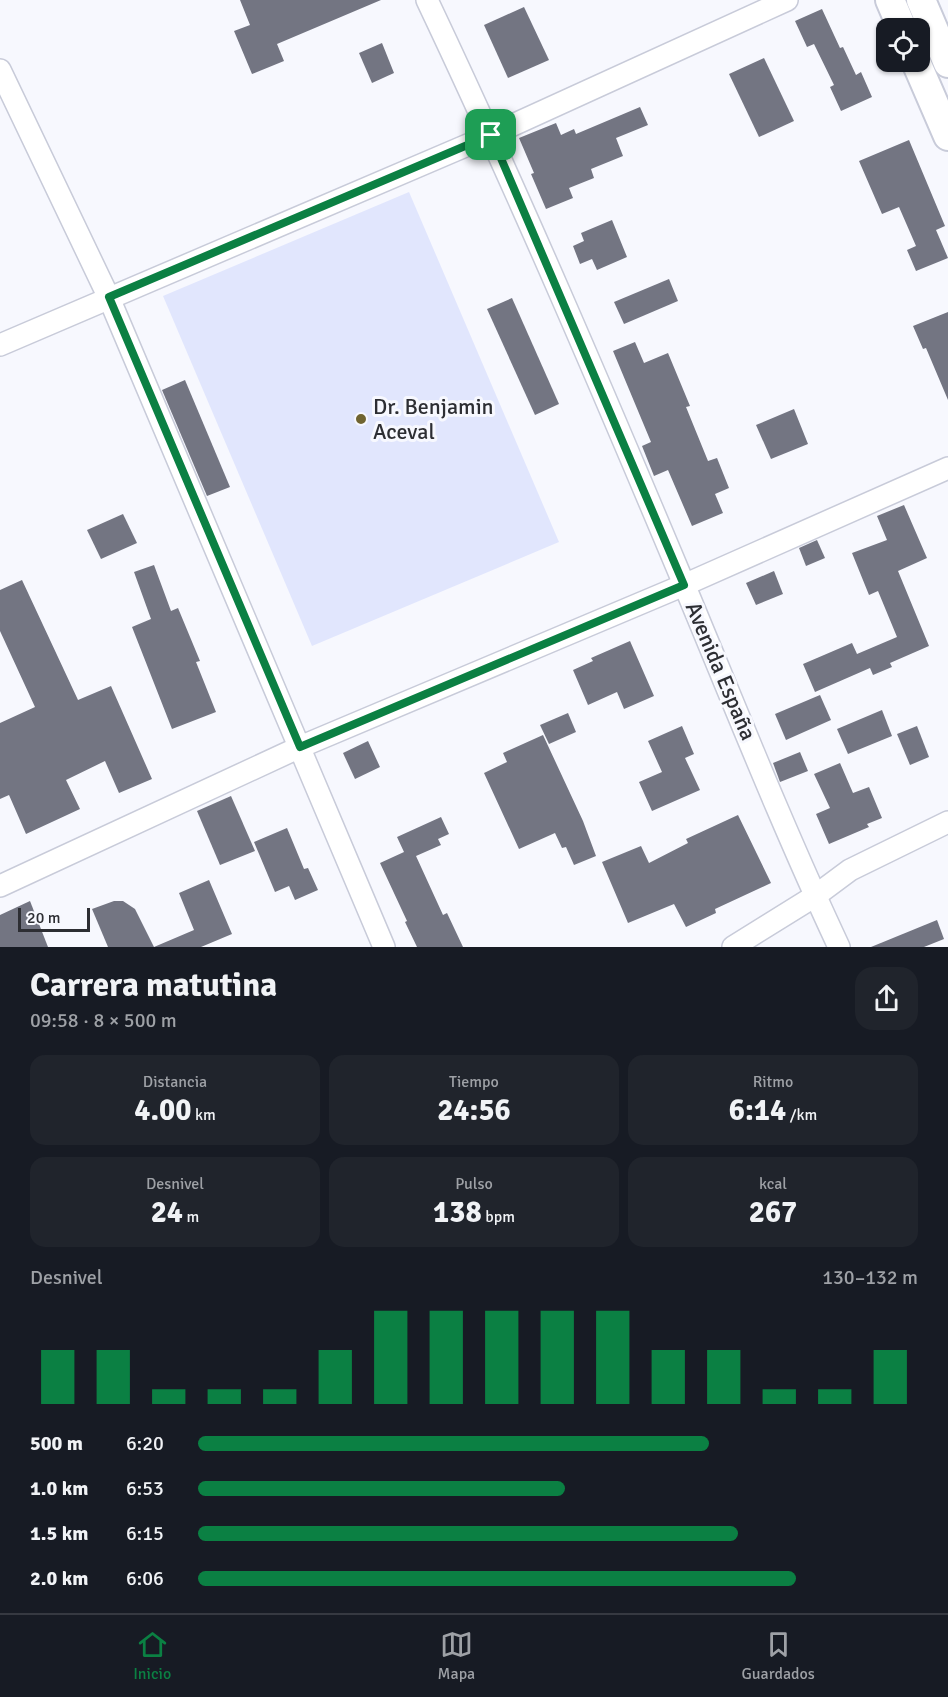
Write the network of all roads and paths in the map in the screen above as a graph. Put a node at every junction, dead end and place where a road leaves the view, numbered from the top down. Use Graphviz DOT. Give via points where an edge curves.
graph roads {
  1 [pos="427,0"];
  2 [pos="787,0"];
  3 [pos="890,0"];
  4 [pos="921,0"];
  5 [pos="898,18"];
  6 [pos="948,63"];
  7 [pos="0,70"];
  8 [pos="920,72"];
  9 [pos="491,135"];
  10 [pos="948,136"];
  11 [pos="109,297"];
  12 [pos="0,345"];
  13 [pos="948,468"];
  14 [pos="684,585"];
  15 [pos="300,747"];
  16 [pos="948,822"];
  17 [pos="0,886"];
  18 [pos="815,896"];
  19 [pos="384,947"];
  20 [pos="733,947"];
  21 [pos="839,947"];
  1 -- 9 [label="street, Avenida España"];
  2 -- 9 [label="street"];
  3 -- 5 [label="street"];
  4 -- 6 [label="street"];
  7 -- 11 [label="street"];
  8 -- 10 [label="street"];
  9 -- 11 [label="street"];
  9 -- 14 [label="street, Avenida España"];
  11 -- 12 [label="street"];
  11 -- 15 [label="street"];
  13 -- 14 [label="street"];
  14 -- 15 [label="street"];
  14 -- 18 [label="street, Avenida España"];
  15 -- 17 [label="street"];
  15 -- 19 [label="street"];
  16 -- 18 [label="street" via="850,870"];
  18 -- 20 [label="street"];
  18 -- 21 [label="street, Avenida España"];
}
